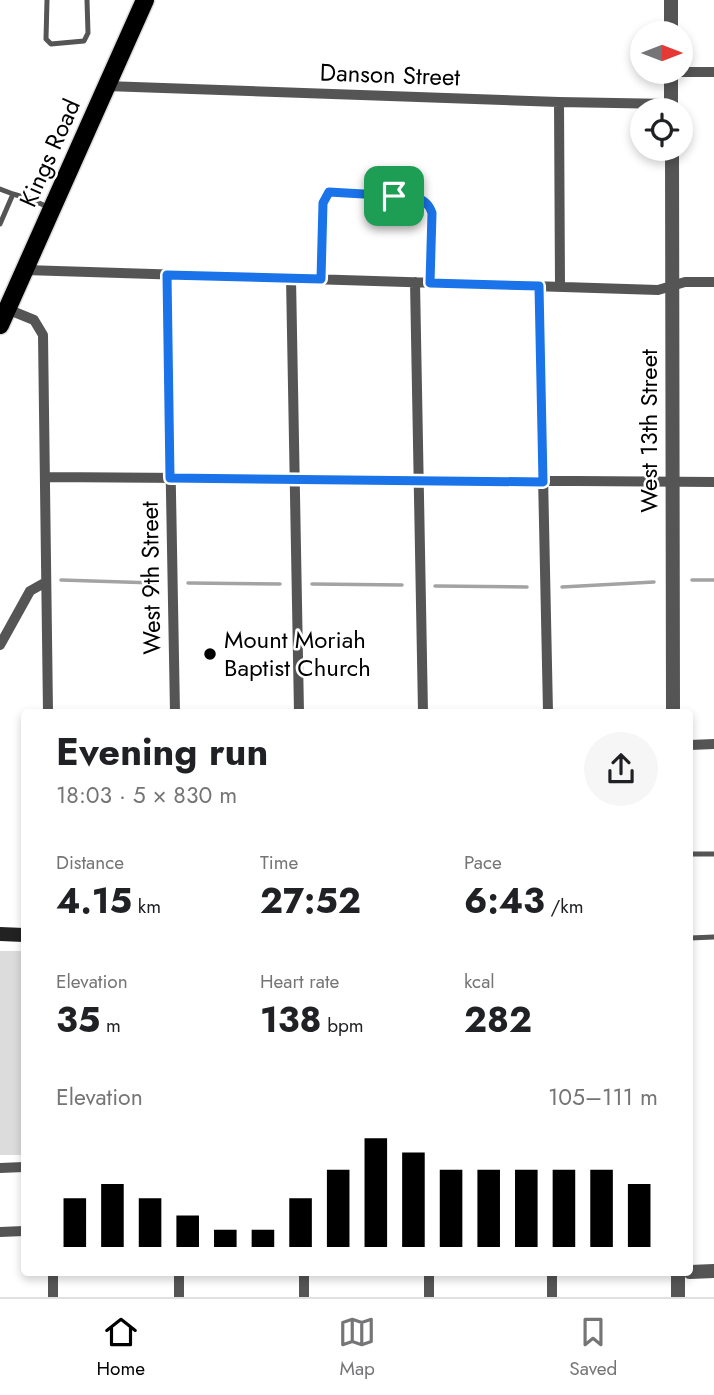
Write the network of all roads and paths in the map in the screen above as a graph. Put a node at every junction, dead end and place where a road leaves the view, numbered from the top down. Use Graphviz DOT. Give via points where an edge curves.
graph roads {
  1 [pos="47,0"];
  2 [pos="87,0"];
  3 [pos="145,0"];
  4 [pos="671,0"];
  5 [pos="671,21"];
  6 [pos="693,72"];
  7 [pos="714,72"];
  8 [pos="106,86"];
  9 [pos="559,102"];
  10 [pos="630,105"];
  11 [pos="672,161"];
  12 [pos="0,189"];
  13 [pos="13,194"];
  14 [pos="51,209"];
  15 [pos="0,224"];
  16 [pos="24,270"];
  17 [pos="167,275"];
  18 [pos="291,278"];
  19 [pos="321,279"];
  20 [pos="415,282"];
  21 [pos="714,282"];
  22 [pos="430,283"];
  23 [pos="673,285"];
  24 [pos="539,286"];
  25 [pos="560,286"];
  26 [pos="2,313"];
  27 [pos="46,477"];
  28 [pos="170,478"];
  29 [pos="294,479"];
  30 [pos="418,480"];
  31 [pos="543,482"];
  32 [pos="714,482"];
  33 [pos="671,483"];
  34 [pos="46,582"];
  35 [pos="0,645"];
  36 [pos="48,709"];
  37 [pos="175,709"];
  38 [pos="299,709"];
  39 [pos="423,709"];
  40 [pos="548,709"];
  41 [pos="673,709"];
  42 [pos="714,744"];
  43 [pos="693,745"];
  44 [pos="714,854"];
  45 [pos="693,855"];
  46 [pos="0,934"];
  47 [pos="21,935"];
  48 [pos="714,937"];
  49 [pos="693,938"];
  50 [pos="21,1167"];
  51 [pos="0,1168"];
  52 [pos="21,1231"];
  53 [pos="0,1232"];
  54 [pos="714,1271"];
  55 [pos="693,1272"];
  56 [pos="53,1276"];
  57 [pos="179,1276"];
  58 [pos="304,1276"];
  59 [pos="429,1276"];
  60 [pos="552,1276"];
  61 [pos="678,1276"];
  62 [pos="53,1297"];
  63 [pos="179,1297"];
  64 [pos="304,1297"];
  65 [pos="429,1297"];
  66 [pos="552,1297"];
  67 [pos="678,1297"];
  1 -- 2 [label="lane" via="47,39 51,44 84,41"];
  3 -- 8 [label="main road, Kings Road"];
  4 -- 5 [label="street"];
  6 -- 7 [label="street"];
  8 -- 9 [label="street, Danson Street"];
  8 -- 14 [label="main road, Kings Road"];
  9 -- 10 [label="street, Danson Street"];
  9 -- 25 [label="street"];
  11 -- 23 [label="street, West 13th Street"];
  12 -- 13 [label="lane"];
  13 -- 14 [label="lane"];
  13 -- 15 [label="lane"];
  14 -- 16 [label="main road, Kings Road"];
  16 -- 17 [label="street"];
  16 -- 26 [label="main road, Kings Road"];
  17 -- 18 [label="street"];
  17 -- 28 [label="street, West 9th Street"];
  18 -- 19 [label="street"];
  18 -- 29 [label="street"];
  19 -- 20 [label="street"];
  19 -- 22 [label="street" via="323,203 329,192 415,197 430,206"];
  20 -- 22 [label="street"];
  20 -- 30 [label="street"];
  21 -- 23 [label="street"];
  22 -- 24 [label="street"];
  23 -- 25 [label="street" via="658,290"];
  23 -- 33 [label="street, West 13th Street"];
  24 -- 25 [label="street"];
  24 -- 31 [label="street"];
  26 -- 27 [label="street" via="34,320 43,335"];
  27 -- 28 [label="street"];
  27 -- 34 [label="street"];
  28 -- 29 [label="street"];
  28 -- 37 [label="street, West 9th Street"];
  29 -- 30 [label="street"];
  29 -- 38 [label="street"];
  30 -- 31 [label="street"];
  30 -- 39 [label="street"];
  31 -- 33 [label="street"];
  31 -- 40 [label="street"];
  32 -- 33 [label="street"];
  33 -- 41 [label="street, West 13th Street"];
  34 -- 35 [label="street" via="30,591"];
  34 -- 36 [label="street"];
  42 -- 43 [label="street"];
  44 -- 45 [label="lane"];
  46 -- 47 [label="main road"];
  48 -- 49 [label="lane"];
  50 -- 51 [label="street"];
  52 -- 53 [label="street"];
  54 -- 55 [label="street"];
  56 -- 62 [label="street"];
  57 -- 63 [label="street"];
  58 -- 64 [label="street"];
  59 -- 65 [label="street"];
  60 -- 66 [label="street"];
  61 -- 67 [label="street"];
}
